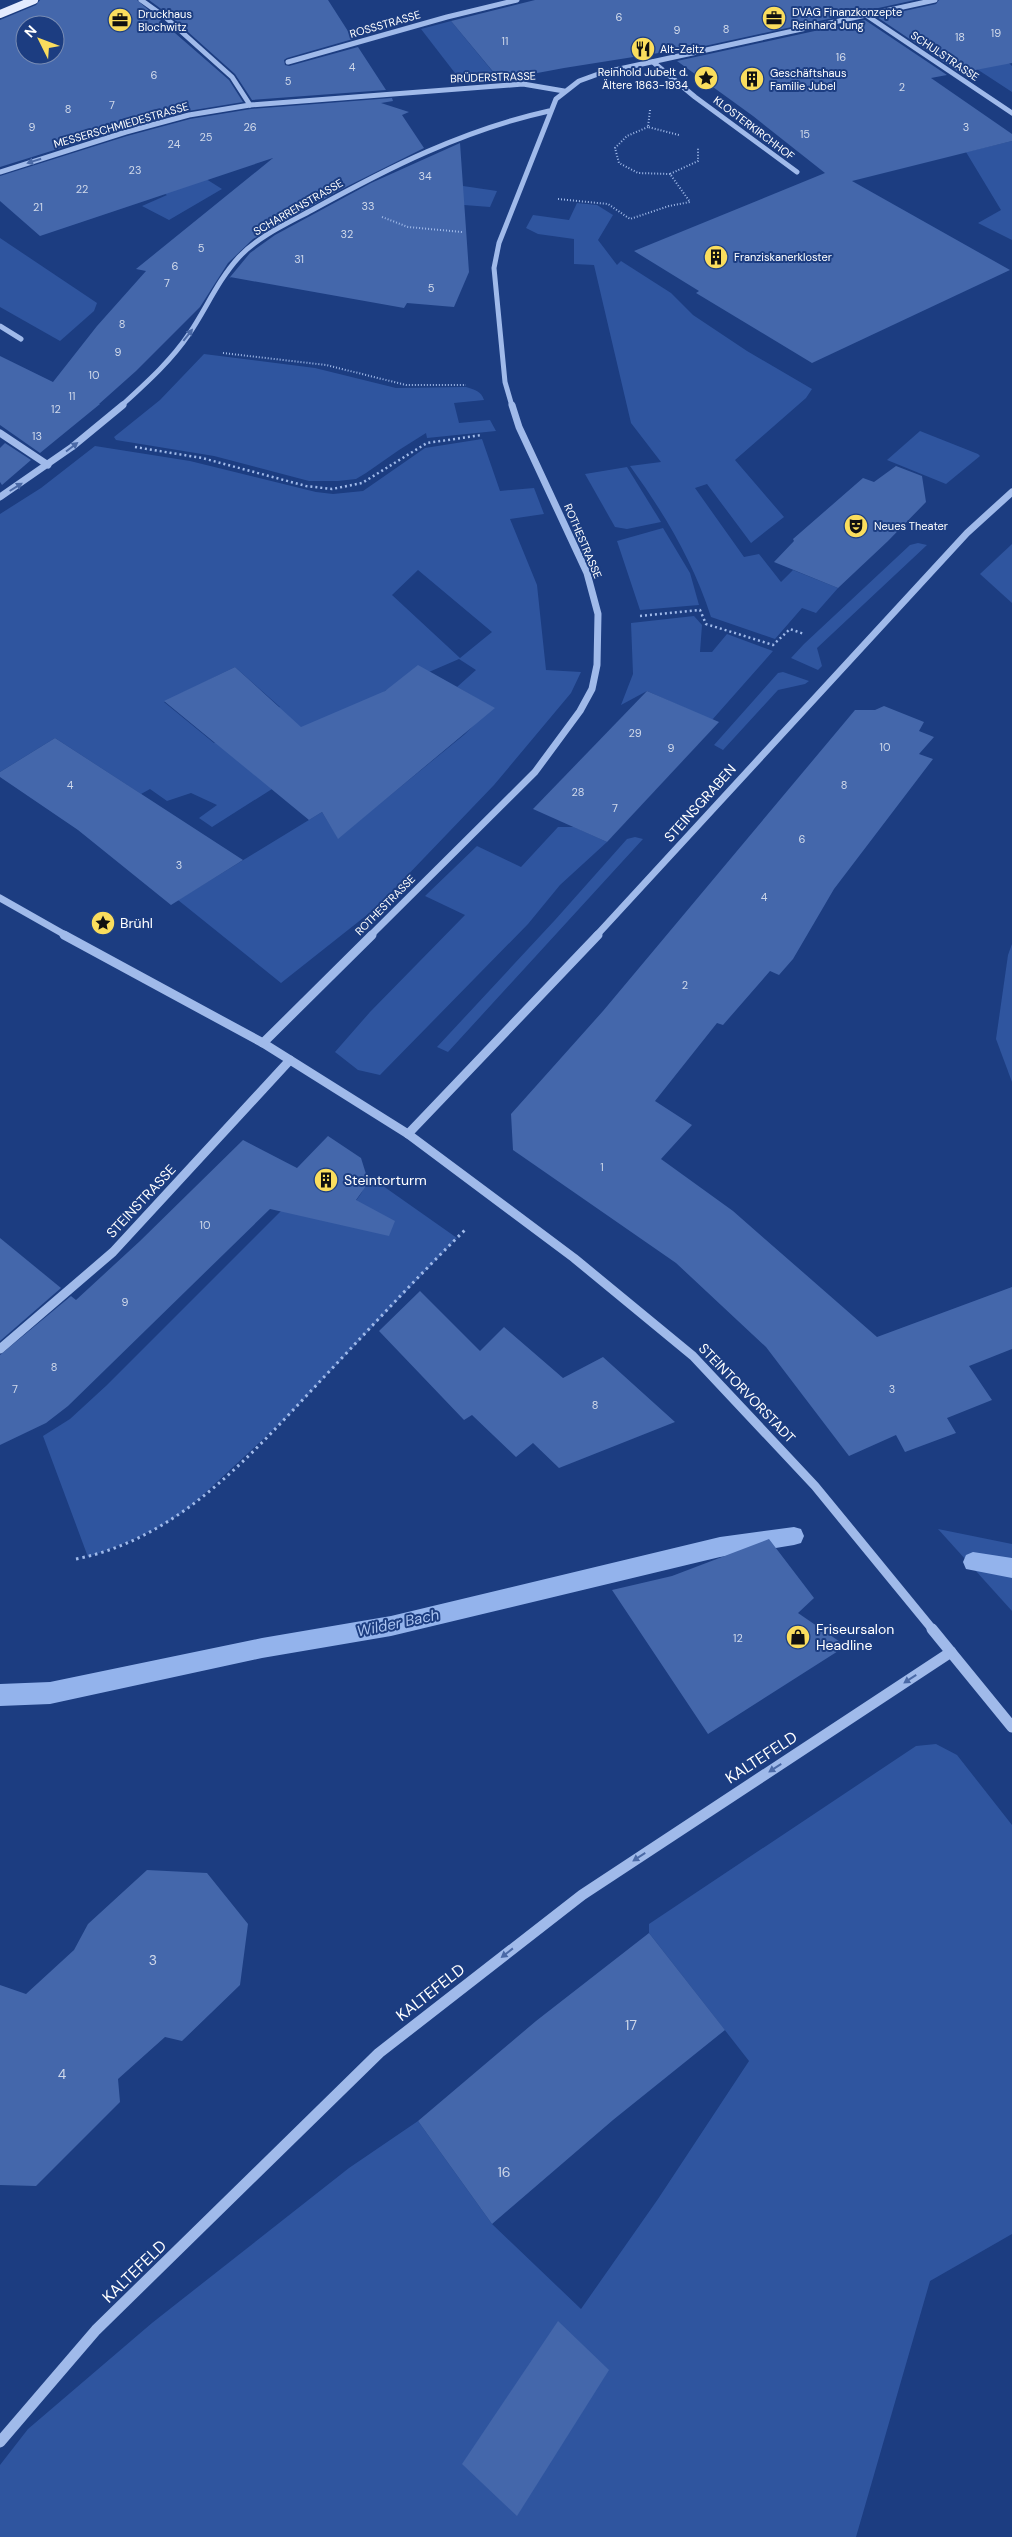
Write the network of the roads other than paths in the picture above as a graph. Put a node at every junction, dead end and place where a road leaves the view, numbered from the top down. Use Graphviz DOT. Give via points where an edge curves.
graph roads {
  1 [pos="34,0"];
  2 [pos="141,0"];
  3 [pos="517,0"];
  4 [pos="935,0"];
  5 [pos="0,14"];
  6 [pos="866,15"];
  7 [pos="288,62"];
  8 [pos="653,62"];
  9 [pos="564,90"];
  10 [pos="250,105"];
  11 [pos="549,112"];
  12 [pos="1012,113"];
  13 [pos="0,172"];
  14 [pos="797,172"];
  15 [pos="0,326"];
  16 [pos="21,339"];
  17 [pos="0,433"];
  18 [pos="48,465"];
  19 [pos="1012,492"];
  20 [pos="0,497"];
  21 [pos="0,898"];
  22 [pos="263,1043"];
  23 [pos="290,1060"];
  24 [pos="408,1134"];
  25 [pos="0,1349"];
  26 [pos="951,1652"];
  27 [pos="1012,1727"];
  28 [pos="0,2442"];
  1 -- 5 [label="main road"];
  2 -- 10 [label="street" via="232,76"];
  3 -- 7 [label="street, ROSSSTRASSE"];
  4 -- 6 [label="street"];
  6 -- 8 [label="street"];
  6 -- 12 [label="street, SCHULSTRASSE"];
  8 -- 9 [label="street" via="601,73"];
  8 -- 14 [label="street, KLOSTERKIRCHHOF"];
  9 -- 10 [label="street, BRÜDERSTRASSE" via="523,84"];
  9 -- 11 [label="street, ROTHESTRASSE"];
  10 -- 13 [label="street, MESSERSCHMIEDESTRASSE, one-way" via="180,118"];
  18 -- 11 [label="street, SCHARRENSTRASSE, one-way" via="122,406 178,348 237,259 253,244 362,182 476,129"];
  11 -- 22 [label="street, ROTHESTRASSE" via="499,243 494,268 495,297 505,382 519,427 587,573 598,614 597,665 592,689 580,711 535,772"];
  15 -- 16 [label="street"];
  17 -- 18 [label="street"];
  20 -- 18 [label="street, SCHARRENSTRASSE, one-way"];
  19 -- 24 [label="street, STEINSGRABEN" via="967,533 560,976"];
  21 -- 22 [label="street"];
  22 -- 23 [label="street"];
  23 -- 24 [label="street"];
  23 -- 25 [label="street, STEINSTRASSE" via="113,1252"];
  24 -- 26 [label="street, STEINTORVORSTADT" via="574,1258 692,1356 815,1486"];
  26 -- 27 [label="street, STEINTORVORSTADT"];
  26 -- 28 [label="street, KALTEFELD, one-way" via="582,1894 379,2053 96,2330"];
}
